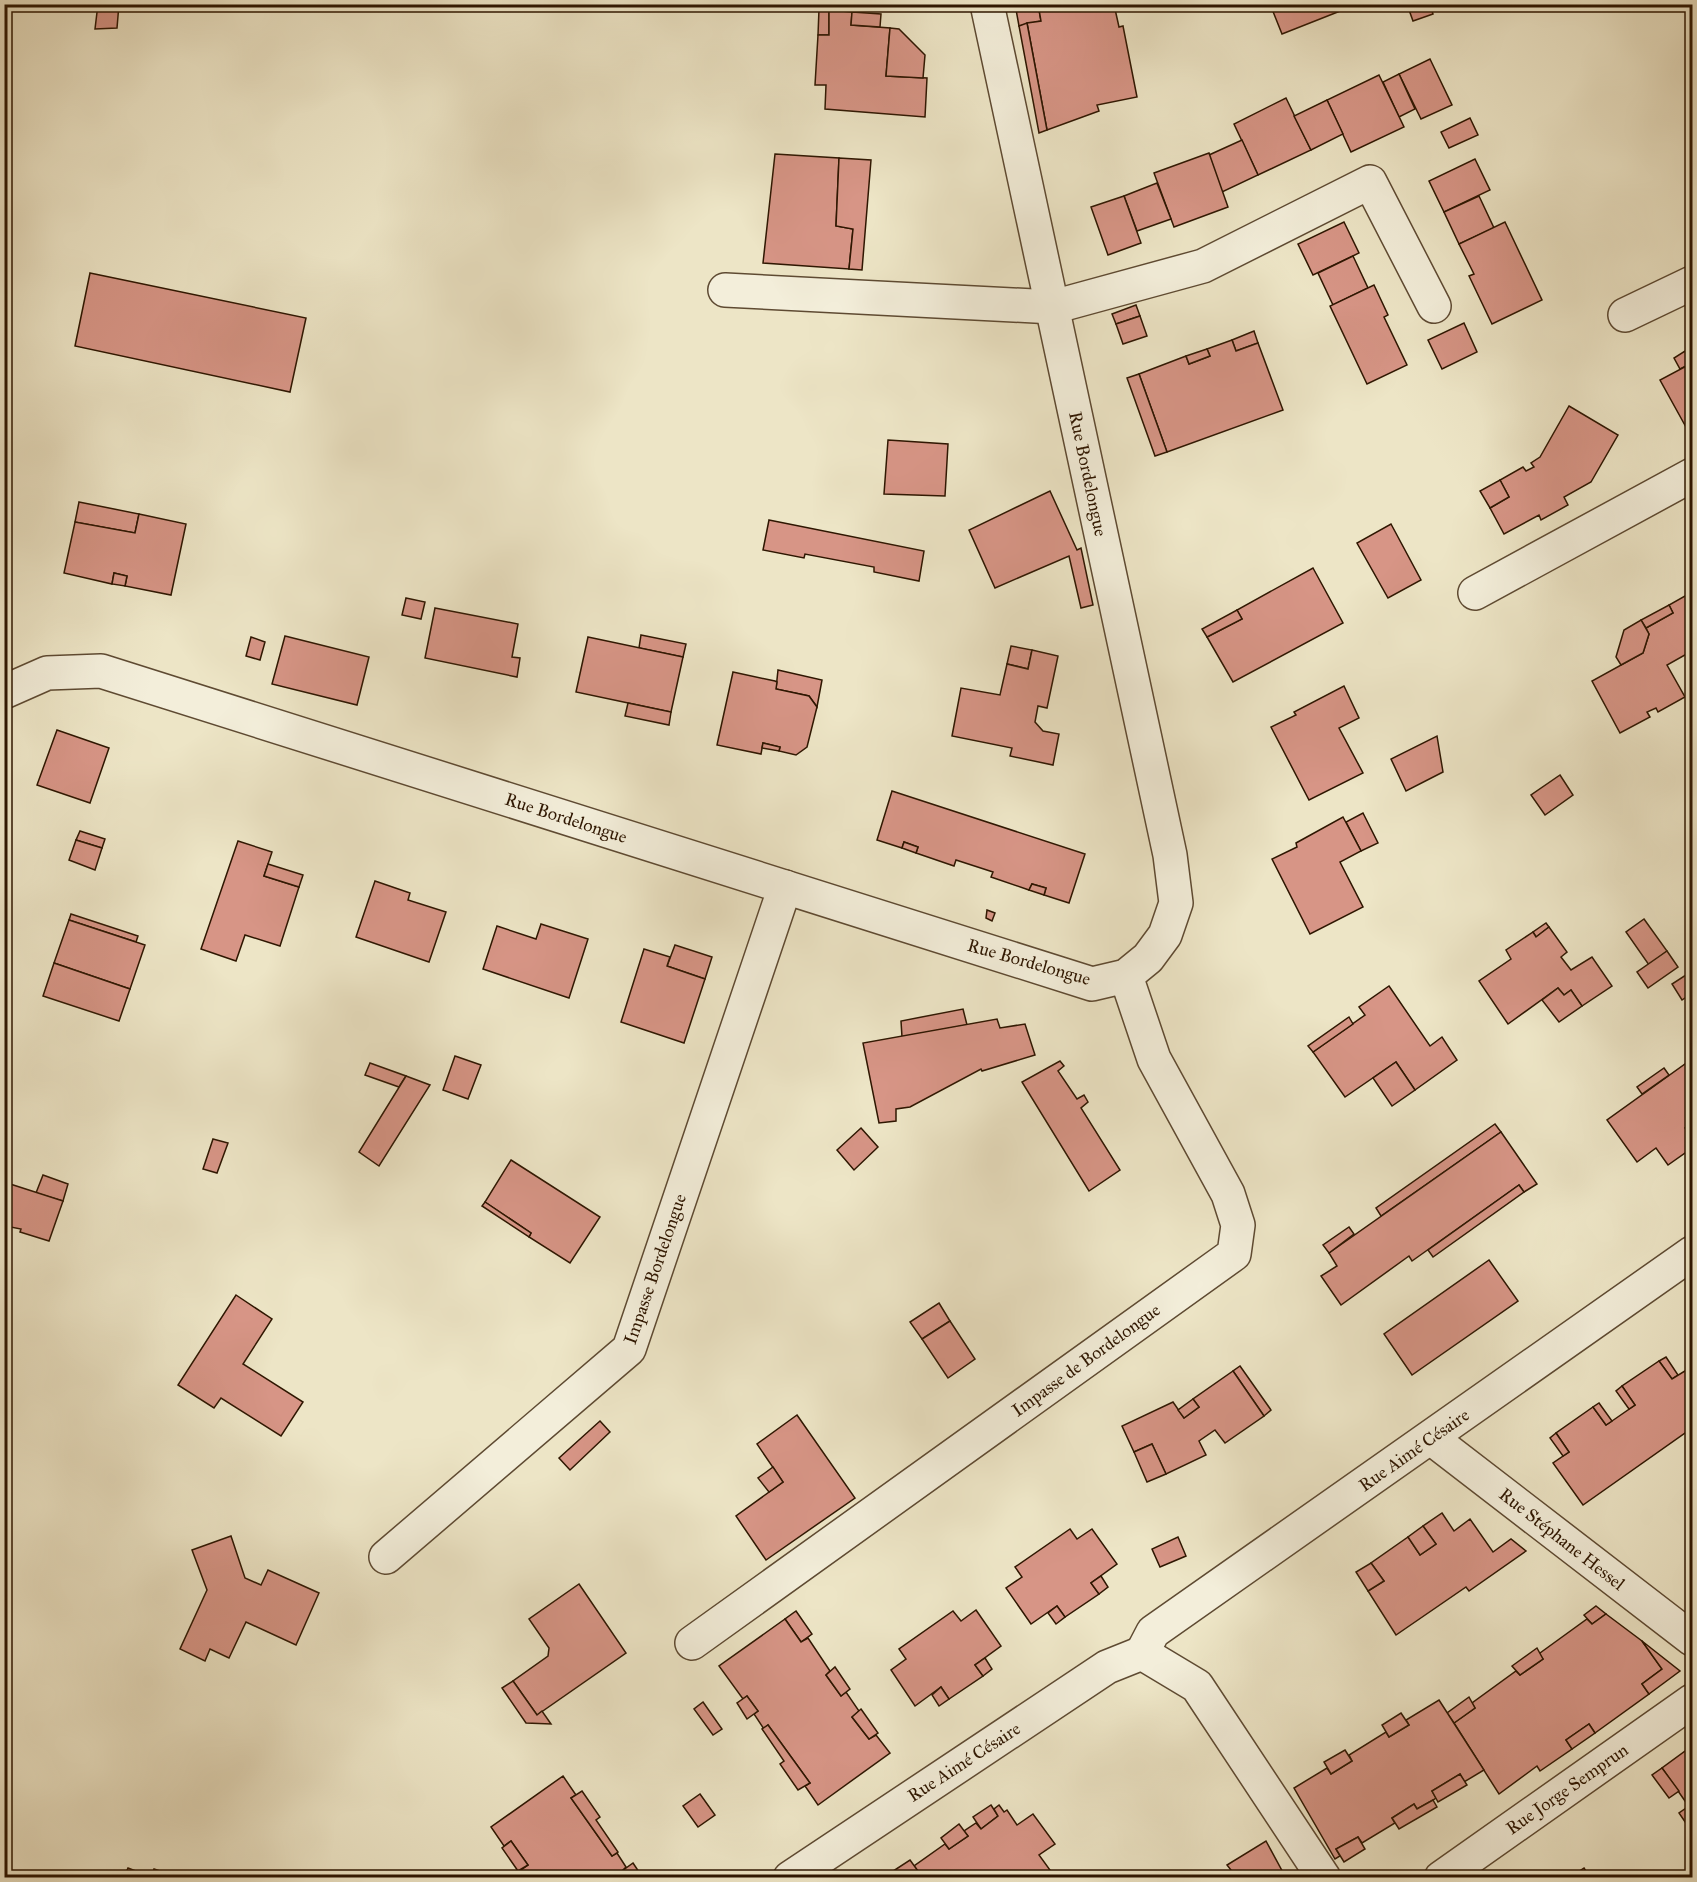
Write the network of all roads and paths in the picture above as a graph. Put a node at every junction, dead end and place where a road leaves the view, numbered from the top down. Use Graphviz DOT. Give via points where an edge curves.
graph roads {
  1 [pos="987,4"];
  2 [pos="1692,283"];
  3 [pos="725,290"];
  4 [pos="1434,306"];
  5 [pos="1053,307"];
  6 [pos="1625,315"];
  7 [pos="1692,475"];
  8 [pos="1475,593"];
  9 [pos="4,692"];
  10 [pos="785,887"];
  11 [pos="1126,976"];
  12 [pos="1692,1253"];
  13 [pos="1431,1438"];
  14 [pos="386,1557"];
  15 [pos="1692,1639"];
  16 [pos="692,1643"];
  17 [pos="1142,1653"];
  18 [pos="1692,1701"];
  19 [pos="790,1878"];
  20 [pos="1324,1878"];
  21 [pos="1441,1878"];
  1 -- 5 [label="street, Rue Bordelongue"];
  2 -- 6 [label="street"];
  3 -- 5 [label="street"];
  4 -- 5 [label="street" via="1370,182 1203,266"];
  5 -- 11 [label="street, Rue Bordelongue" via="1170,855 1176,903 1165,935 1148,958"];
  7 -- 8 [label="street"];
  9 -- 10 [label="street, Rue Bordelongue" via="48,673 101,671"];
  10 -- 11 [label="street, Rue Bordelongue" via="1092,984"];
  10 -- 14 [label="street, Impasse Bordelongue" via="629,1349"];
  11 -- 16 [label="street, Impasse de Bordelongue" via="1154,1059 1228,1194 1238,1225 1234,1254"];
  12 -- 13 [label="street, Rue Aimé Césaire"];
  13 -- 15 [label="street, Rue Stéphane Hessel"];
  13 -- 17 [label="street, Rue Aimé Césaire" via="1154,1632"];
  17 -- 19 [label="street, Rue Aimé Césaire" via="1107,1667"];
  17 -- 20 [label="street" via="1197,1686"];
  18 -- 21 [label="street, Rue Jorge Semprun"];
}
